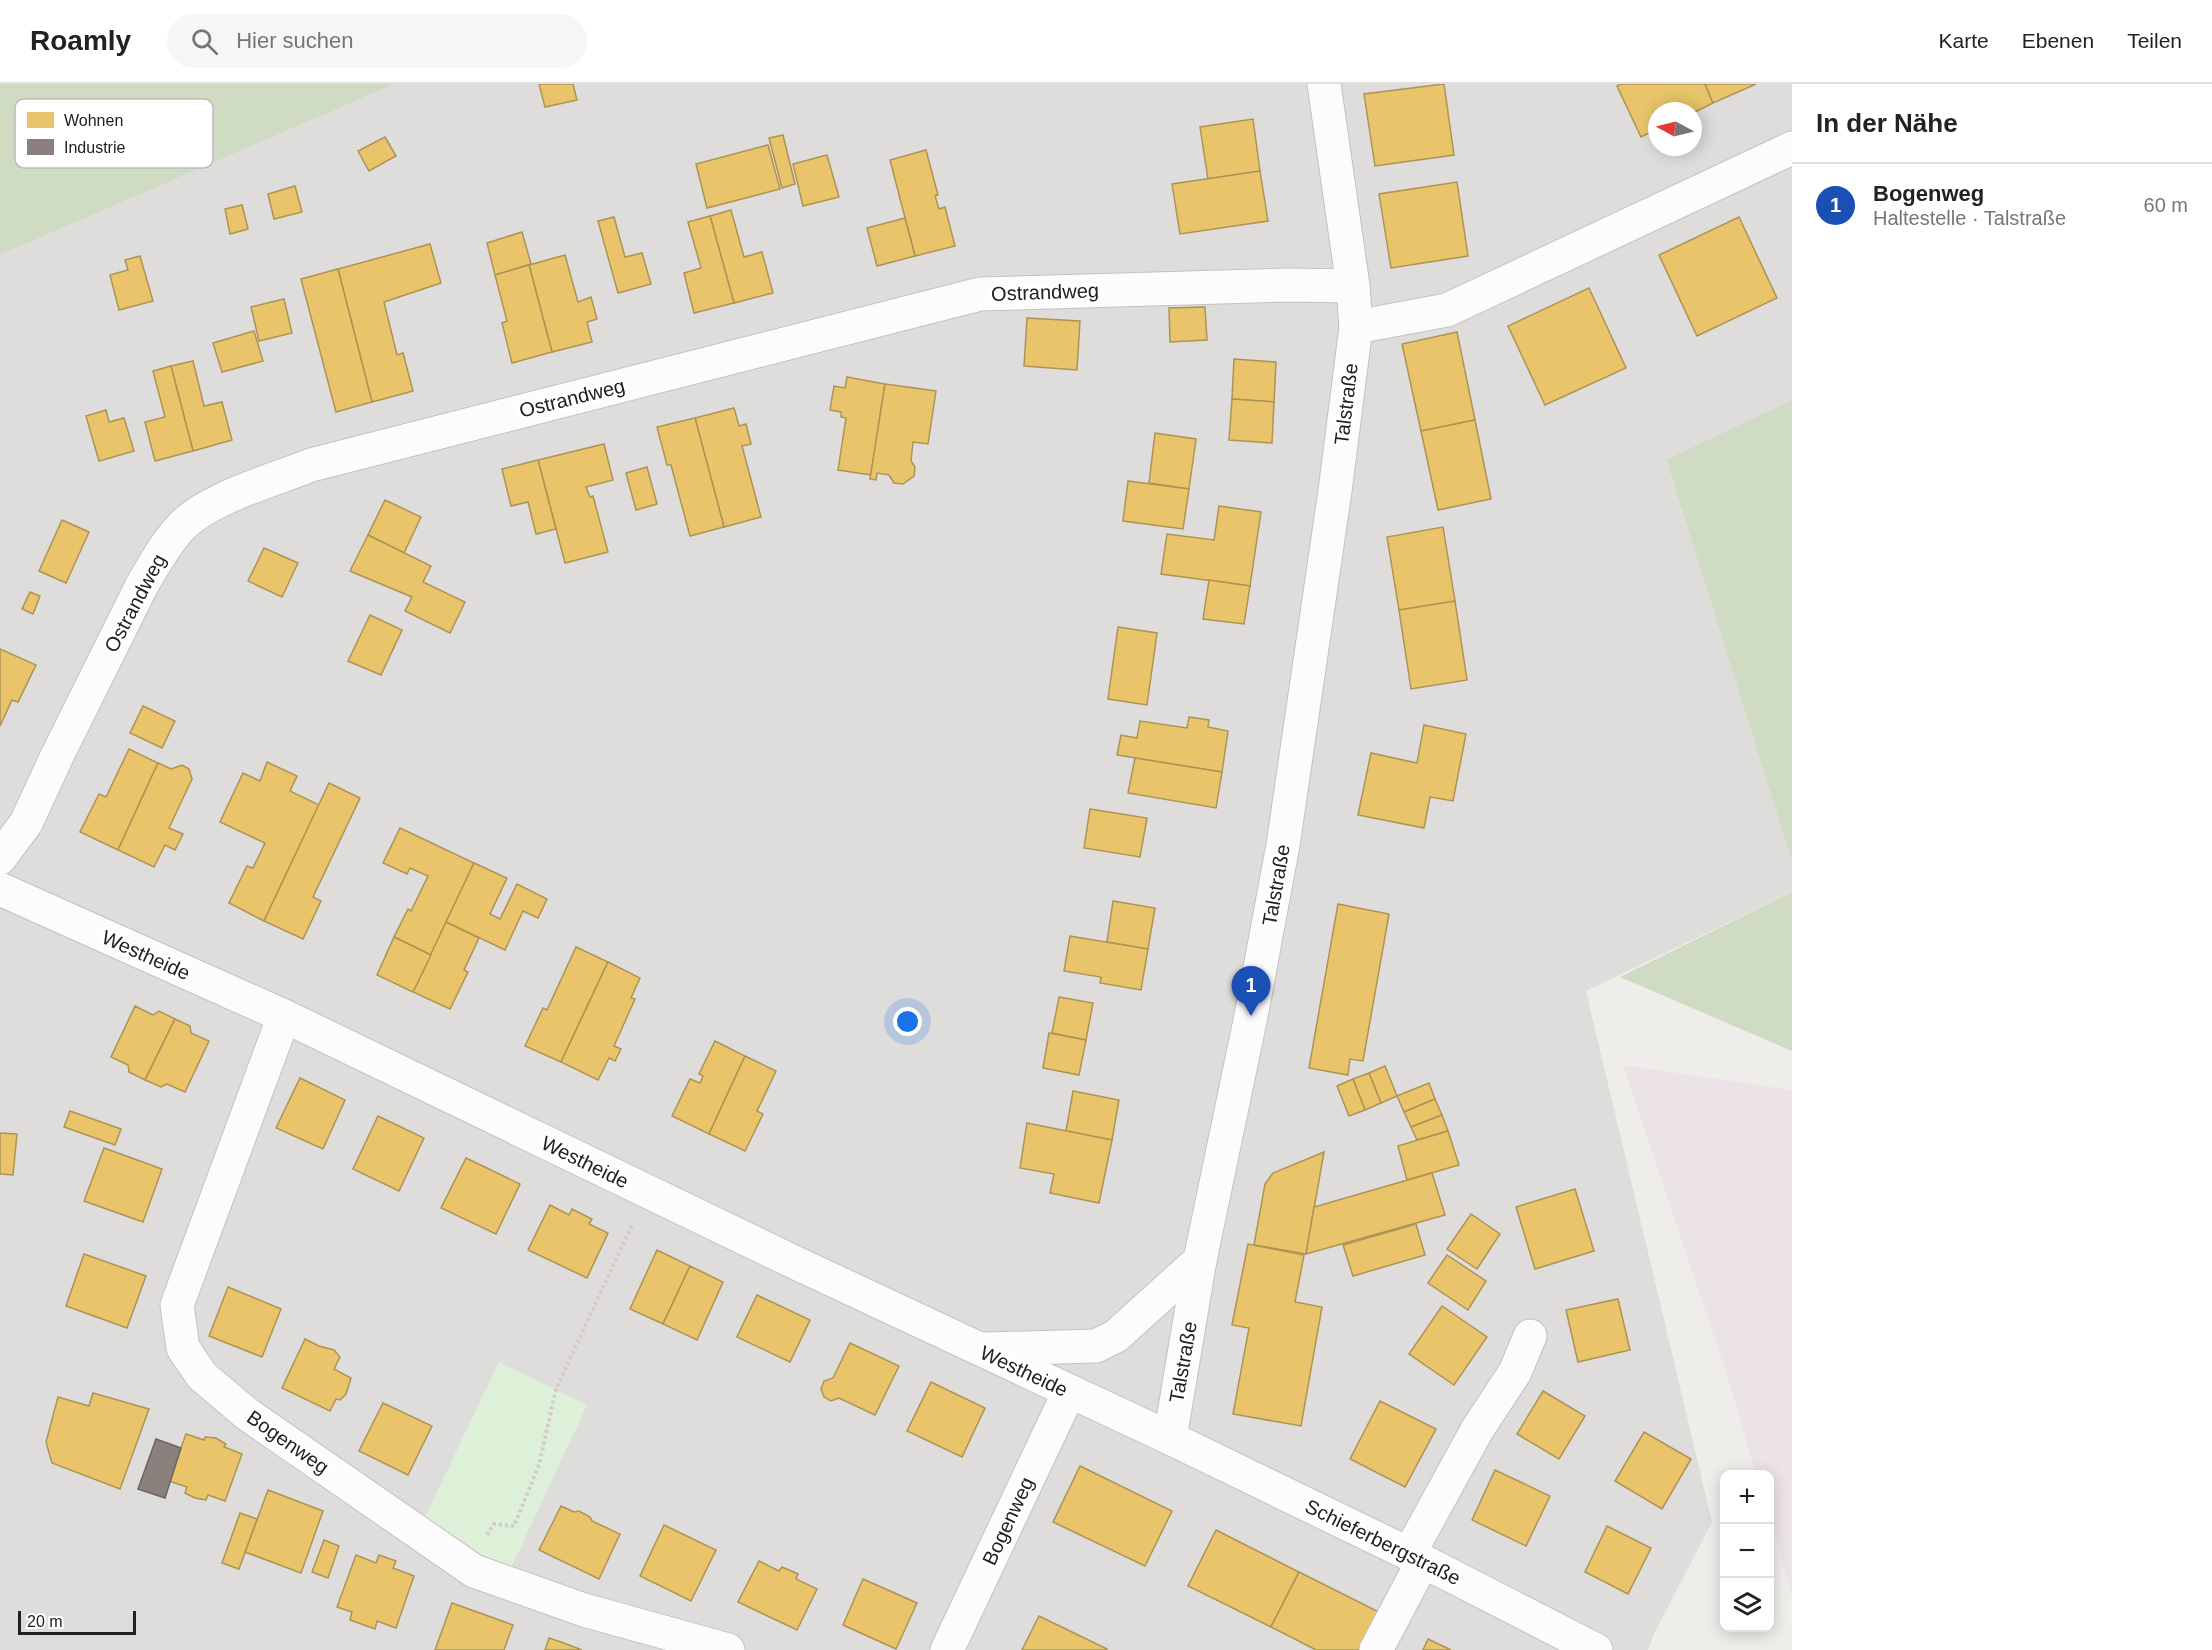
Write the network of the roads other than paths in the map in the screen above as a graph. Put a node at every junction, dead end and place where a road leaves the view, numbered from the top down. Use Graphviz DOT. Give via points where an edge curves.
graph roads {
  1 [pos="1324,84"];
  2 [pos="1792,147"];
  3 [pos="1353,286"];
  4 [pos="1356,327"];
  5 [pos="0,858"];
  6 [pos="0,889"];
  7 [pos="284,1017"];
  8 [pos="1200,1260"];
  9 [pos="1530,1336"];
  10 [pos="978,1349"];
  11 [pos="1069,1392"];
  12 [pos="1170,1438"];
  13 [pos="1416,1558"];
  14 [pos="728,1650"];
  15 [pos="947,1650"];
  16 [pos="1376,1650"];
  17 [pos="1596,1650"];
  1 -- 3 [label="street, Talstraße"];
  2 -- 4 [label="street" via="1447,310"];
  3 -- 4 [label="street, Talstraße"];
  3 -- 5 [label="street, Ostrandweg" via="980,294 311,465 221,501 183,525 157,559 26,823"];
  4 -- 8 [label="street, Talstraße" via="1283,845"];
  6 -- 7 [label="street, Westheide"];
  7 -- 10 [label="street, Westheide"];
  7 -- 14 [label="street, Bogenweg" via="177,1305 183,1348 202,1376 247,1414 474,1571 584,1610"];
  8 -- 10 [label="street" via="1116,1336 1096,1346"];
  8 -- 12 [label="street, Talstraße"];
  9 -- 13 [label="street" via="1515,1372 1476,1430"];
  10 -- 11 [label="street, Westheide"];
  11 -- 12 [label="street, Westheide"];
  11 -- 15 [label="street, Bogenweg"];
  12 -- 13 [label="street, Schieferbergstraße"];
  13 -- 16 [label="street"];
  13 -- 17 [label="street, Schieferbergstraße"];
}
